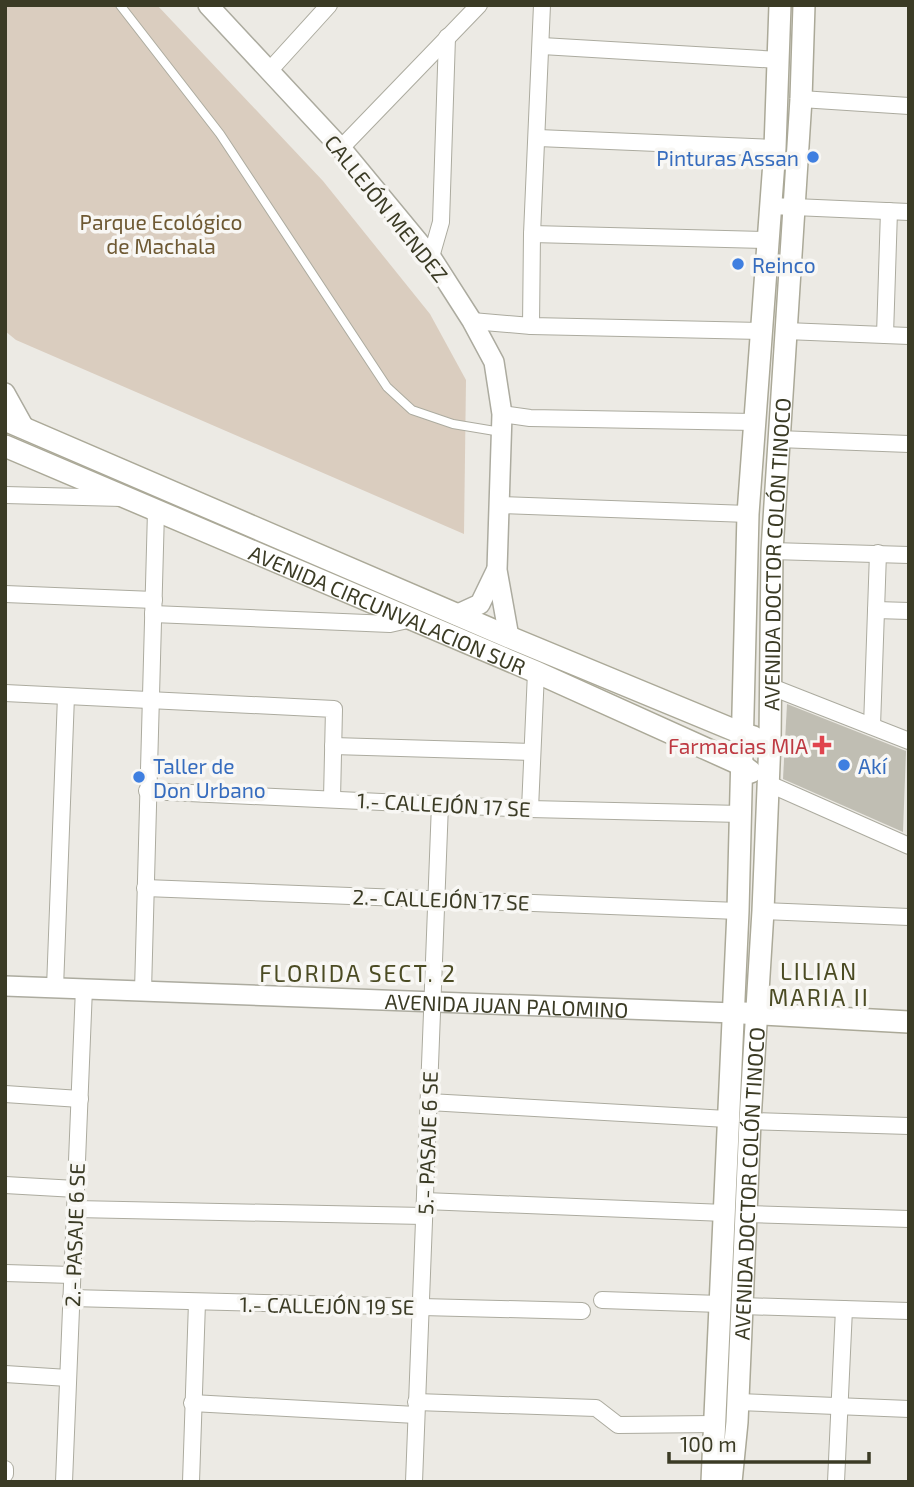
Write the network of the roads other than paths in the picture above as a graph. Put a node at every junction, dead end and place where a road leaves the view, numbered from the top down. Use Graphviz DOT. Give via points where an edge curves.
graph roads {
  1 [pos="120,5"];
  2 [pos="208,5"];
  3 [pos="329,5"];
  4 [pos="479,5"];
  5 [pos="542,5"];
  6 [pos="780,5"];
  7 [pos="804,5"];
  8 [pos="447,37"];
  9 [pos="541,46"];
  10 [pos="779,60"];
  11 [pos="270,70"];
  12 [pos="801,99"];
  13 [pos="909,106"];
  14 [pos="538,138"];
  15 [pos="341,148"];
  16 [pos="775,148"];
  17 [pos="771,206"];
  18 [pos="794,206"];
  19 [pos="889,211"];
  20 [pos="909,212"];
  21 [pos="532,234"];
  22 [pos="768,240"];
  23 [pos="431,257"];
  24 [pos="472,321"];
  25 [pos="531,326"];
  26 [pos="761,331"];
  27 [pos="786,331"];
  28 [pos="885,335"];
  29 [pos="909,335"];
  30 [pos="5,393"];
  31 [pos="5,420"];
  32 [pos="754,422"];
  33 [pos="502,423"];
  34 [pos="25,429"];
  35 [pos="778,439"];
  36 [pos="909,444"];
  37 [pos="5,446"];
  38 [pos="96,459"];
  39 [pos="88,481"];
  40 [pos="5,495"];
  41 [pos="128,499"];
  42 [pos="499,505"];
  43 [pos="156,511"];
  44 [pos="748,514"];
  45 [pos="772,551"];
  46 [pos="878,553"];
  47 [pos="909,555"];
  48 [pos="497,570"];
  49 [pos="5,594"];
  50 [pos="431,604"];
  51 [pos="154,607"];
  52 [pos="876,610"];
  53 [pos="909,611"];
  54 [pos="457,615"];
  55 [pos="418,622"];
  56 [pos="509,637"];
  57 [pos="536,672"];
  58 [pos="769,686"];
  59 [pos="5,693"];
  60 [pos="66,696"];
  61 [pos="150,702"];
  62 [pos="872,726"];
  63 [pos="741,733"];
  64 [pos="769,740"];
  65 [pos="909,741"];
  66 [pos="333,746"];
  67 [pos="532,752"];
  68 [pos="742,765"];
  69 [pos="767,783"];
  70 [pos="147,791"];
  71 [pos="332,799"];
  72 [pos="440,804"];
  73 [pos="530,808"];
  74 [pos="741,814"];
  75 [pos="909,846"];
  76 [pos="145,888"];
  77 [pos="436,899"];
  78 [pos="738,911"];
  79 [pos="763,911"];
  80 [pos="909,917"];
  81 [pos="5,986"];
  82 [pos="55,988"];
  83 [pos="84,988"];
  84 [pos="143,991"];
  85 [pos="432,1003"];
  86 [pos="734,1013"];
  87 [pos="757,1014"];
  88 [pos="909,1021"];
  89 [pos="5,1094"];
  90 [pos="80,1099"];
  91 [pos="429,1102"];
  92 [pos="727,1119"];
  93 [pos="750,1121"];
  94 [pos="909,1126"];
  95 [pos="5,1185"];
  96 [pos="76,1189"];
  97 [pos="75,1209"];
  98 [pos="425,1209"];
  99 [pos="725,1213"];
  100 [pos="746,1214"];
  101 [pos="909,1219"];
  102 [pos="5,1273"];
  103 [pos="72,1275"];
  104 [pos="71,1298"];
  105 [pos="602,1300"];
  106 [pos="197,1302"];
  107 [pos="720,1304"];
  108 [pos="909,1305"];
  109 [pos="743,1306"];
  110 [pos="421,1308"];
  111 [pos="844,1309"];
  112 [pos="582,1311"];
  113 [pos="909,1311"];
  114 [pos="5,1374"];
  115 [pos="68,1378"];
  116 [pos="738,1402"];
  117 [pos="192,1403"];
  118 [pos="838,1406"];
  119 [pos="416,1408"];
  120 [pos="909,1409"];
  121 [pos="714,1424"];
  122 [pos="5,1469"];
  123 [pos="5,1474"];
  124 [pos="64,1482"];
  125 [pos="191,1482"];
  126 [pos="414,1482"];
  127 [pos="712,1482"];
  128 [pos="731,1482"];
  129 [pos="836,1482"];
  1 -- 33 [label="lane" via="220,134 387,387 412,410 453,424"];
  2 -- 11 [label="street, CALLEJÓN MENDEZ"];
  3 -- 11 [label="street"];
  4 -- 8 [label="street"];
  5 -- 9 [label="street"];
  6 -- 10 [label="main road, AVENIDA DOCTOR COLÓN TINOCO"];
  7 -- 12 [label="main road, AVENIDA DOCTOR COLÓN TINOCO"];
  8 -- 15 [label="street"];
  8 -- 23 [label="street" via="441,222"];
  9 -- 10 [label="street"];
  9 -- 14 [label="street"];
  10 -- 16 [label="main road, AVENIDA DOCTOR COLÓN TINOCO"];
  11 -- 15 [label="street, CALLEJÓN MENDEZ"];
  12 -- 13 [label="street"];
  12 -- 18 [label="main road, AVENIDA DOCTOR COLÓN TINOCO"];
  14 -- 16 [label="street"];
  14 -- 21 [label="street"];
  15 -- 23 [label="street, CALLEJÓN MENDEZ"];
  16 -- 17 [label="main road, AVENIDA DOCTOR COLÓN TINOCO"];
  17 -- 18 [label="street"];
  17 -- 22 [label="main road, AVENIDA DOCTOR COLÓN TINOCO"];
  18 -- 19 [label="street"];
  18 -- 27 [label="main road, AVENIDA DOCTOR COLÓN TINOCO"];
  19 -- 20 [label="street"];
  19 -- 28 [label="street"];
  21 -- 22 [label="street"];
  21 -- 25 [label="street"];
  22 -- 26 [label="main road, AVENIDA DOCTOR COLÓN TINOCO"];
  23 -- 24 [label="street, CALLEJÓN MENDEZ"];
  24 -- 25 [label="street"];
  24 -- 33 [label="street, CALLEJÓN MENDEZ" via="494,362"];
  25 -- 26 [label="street"];
  26 -- 32 [label="main road, AVENIDA DOCTOR COLÓN TINOCO"];
  27 -- 28 [label="street"];
  27 -- 35 [label="main road, AVENIDA DOCTOR COLÓN TINOCO"];
  28 -- 29 [label="street"];
  30 -- 34 [label="street"];
  31 -- 34 [label="main road, AVENIDA CIRCUNVALACION SUR"];
  32 -- 33 [label="street" via="530,418"];
  32 -- 44 [label="main road, AVENIDA DOCTOR COLÓN TINOCO"];
  33 -- 42 [label="street, CALLEJÓN MENDEZ"];
  34 -- 38 [label="main road, AVENIDA CIRCUNVALACION SUR"];
  35 -- 36 [label="street"];
  35 -- 45 [label="main road, AVENIDA DOCTOR COLÓN TINOCO"];
  37 -- 39 [label="main road, AVENIDA CIRCUNVALACION SUR"];
  38 -- 39 [label="main road"];
  38 -- 50 [label="main road, AVENIDA CIRCUNVALACION SUR"];
  39 -- 41 [label="main road, AVENIDA CIRCUNVALACION SUR"];
  40 -- 41 [label="street"];
  41 -- 43 [label="main road, AVENIDA CIRCUNVALACION SUR"];
  42 -- 44 [label="street"];
  42 -- 48 [label="street, CALLEJÓN MENDEZ"];
  43 -- 51 [label="street"];
  43 -- 55 [label="main road, AVENIDA CIRCUNVALACION SUR"];
  44 -- 63 [label="main road, AVENIDA DOCTOR COLÓN TINOCO"];
  45 -- 46 [label="street"];
  45 -- 58 [label="main road, AVENIDA DOCTOR COLÓN TINOCO"];
  46 -- 47 [label="street"];
  46 -- 52 [label="street"];
  48 -- 54 [label="street, CALLEJÓN MENDEZ" via="480,604"];
  48 -- 56 [label="street, CALLEJÓN MENDEZ"];
  49 -- 51 [label="street"];
  50 -- 54 [label="main road, AVENIDA CIRCUNVALACION SUR"];
  50 -- 55 [label="main road"];
  51 -- 55 [label="street" via="390,624"];
  51 -- 61 [label="street"];
  52 -- 53 [label="street"];
  52 -- 62 [label="street"];
  54 -- 56 [label="main road, AVENIDA CIRCUNVALACION SUR"];
  55 -- 57 [label="main road, AVENIDA CIRCUNVALACION SUR"];
  56 -- 63 [label="main road, AVENIDA CIRCUNVALACION SUR"];
  57 -- 67 [label="street"];
  57 -- 68 [label="main road, AVENIDA CIRCUNVALACION SUR"];
  58 -- 62 [label="street"];
  58 -- 64 [label="main road, AVENIDA DOCTOR COLÓN TINOCO"];
  59 -- 60 [label="street"];
  60 -- 61 [label="street"];
  60 -- 82 [label="street"];
  61 -- 66 [label="street" via="334,709"];
  61 -- 70 [label="street"];
  62 -- 65 [label="street"];
  63 -- 64 [label="main road, AVENIDA CIRCUNVALACION SUR"];
  63 -- 68 [label="main road, AVENIDA DOCTOR COLÓN TINOCO"];
  64 -- 69 [label="main road, AVENIDA DOCTOR COLÓN TINOCO"];
  66 -- 67 [label="street"];
  66 -- 71 [label="street"];
  67 -- 73 [label="street"];
  68 -- 69 [label="main road, AVENIDA CIRCUNVALACION SUR"];
  68 -- 74 [label="main road, AVENIDA DOCTOR COLÓN TINOCO"];
  69 -- 75 [label="street"];
  69 -- 79 [label="main road, AVENIDA DOCTOR COLÓN TINOCO"];
  70 -- 71 [label="street, 1.- CALLEJÓN 17 SE"];
  70 -- 76 [label="street"];
  71 -- 72 [label="street, 1.- CALLEJÓN 17 SE"];
  72 -- 73 [label="street, 1.- CALLEJÓN 17 SE"];
  72 -- 77 [label="street, 5.- PASAJE 6 SE"];
  73 -- 74 [label="street, 1.- CALLEJÓN 17 SE"];
  74 -- 78 [label="main road, AVENIDA DOCTOR COLÓN TINOCO"];
  76 -- 77 [label="street, 2.- CALLEJÓN 17 SE"];
  76 -- 84 [label="street"];
  77 -- 78 [label="street, 2.- CALLEJÓN 17 SE"];
  77 -- 85 [label="street, 5.- PASAJE 6 SE"];
  78 -- 86 [label="main road, AVENIDA DOCTOR COLÓN TINOCO"];
  79 -- 80 [label="street"];
  79 -- 87 [label="main road, AVENIDA DOCTOR COLÓN TINOCO"];
  81 -- 82 [label="street, AVENIDA JUAN PALOMINO"];
  82 -- 83 [label="street, AVENIDA JUAN PALOMINO"];
  83 -- 84 [label="street, AVENIDA JUAN PALOMINO"];
  83 -- 90 [label="street, 2.- PASAJE 6 SE"];
  84 -- 85 [label="street, AVENIDA JUAN PALOMINO"];
  85 -- 86 [label="street, AVENIDA JUAN PALOMINO"];
  85 -- 91 [label="street, 5.- PASAJE 6 SE"];
  86 -- 87 [label="main road, AVENIDA JUAN PALOMINO"];
  86 -- 92 [label="main road, AVENIDA DOCTOR COLÓN TINOCO"];
  87 -- 88 [label="main road, AVENIDA JUAN PALOMINO"];
  87 -- 93 [label="main road, AVENIDA DOCTOR COLÓN TINOCO"];
  89 -- 90 [label="street"];
  90 -- 96 [label="street, 2.- PASAJE 6 SE"];
  91 -- 92 [label="street"];
  91 -- 98 [label="street, 5.- PASAJE 6 SE"];
  92 -- 99 [label="main road, AVENIDA DOCTOR COLÓN TINOCO"];
  93 -- 94 [label="street"];
  93 -- 100 [label="main road, AVENIDA DOCTOR COLÓN TINOCO"];
  95 -- 96 [label="street"];
  96 -- 97 [label="street, 2.- PASAJE 6 SE"];
  97 -- 98 [label="street"];
  97 -- 103 [label="street, 2.- PASAJE 6 SE"];
  98 -- 99 [label="street"];
  98 -- 110 [label="street, 5.- PASAJE 6 SE"];
  99 -- 107 [label="main road, AVENIDA DOCTOR COLÓN TINOCO"];
  100 -- 101 [label="street"];
  100 -- 109 [label="main road, AVENIDA DOCTOR COLÓN TINOCO"];
  102 -- 103 [label="street"];
  103 -- 104 [label="street, 2.- PASAJE 6 SE"];
  104 -- 106 [label="street, 1.- CALLEJÓN 19 SE"];
  104 -- 115 [label="street, 2.- PASAJE 6 SE"];
  105 -- 107 [label="street"];
  106 -- 110 [label="street, 1.- CALLEJÓN 19 SE"];
  106 -- 117 [label="street"];
  107 -- 121 [label="main road, AVENIDA DOCTOR COLÓN TINOCO"];
  108 -- 113 [label="street"];
  109 -- 111 [label="street"];
  109 -- 116 [label="main road, AVENIDA DOCTOR COLÓN TINOCO"];
  110 -- 112 [label="street, 1.- CALLEJÓN 19 SE"];
  110 -- 119 [label="street, 5.- PASAJE 6 SE"];
  111 -- 113 [label="street"];
  111 -- 118 [label="street"];
  114 -- 115 [label="street"];
  115 -- 124 [label="street, 2.- PASAJE 6 SE"];
  116 -- 118 [label="street"];
  116 -- 128 [label="main road, AVENIDA DOCTOR COLÓN TINOCO"];
  117 -- 119 [label="street"];
  117 -- 125 [label="street"];
  118 -- 120 [label="street"];
  118 -- 129 [label="street"];
  119 -- 121 [label="street" via="596,1408 618,1425"];
  119 -- 126 [label="street, 5.- PASAJE 6 SE"];
  121 -- 127 [label="main road, AVENIDA DOCTOR COLÓN TINOCO"];
  122 -- 123 [label="street"];
}
